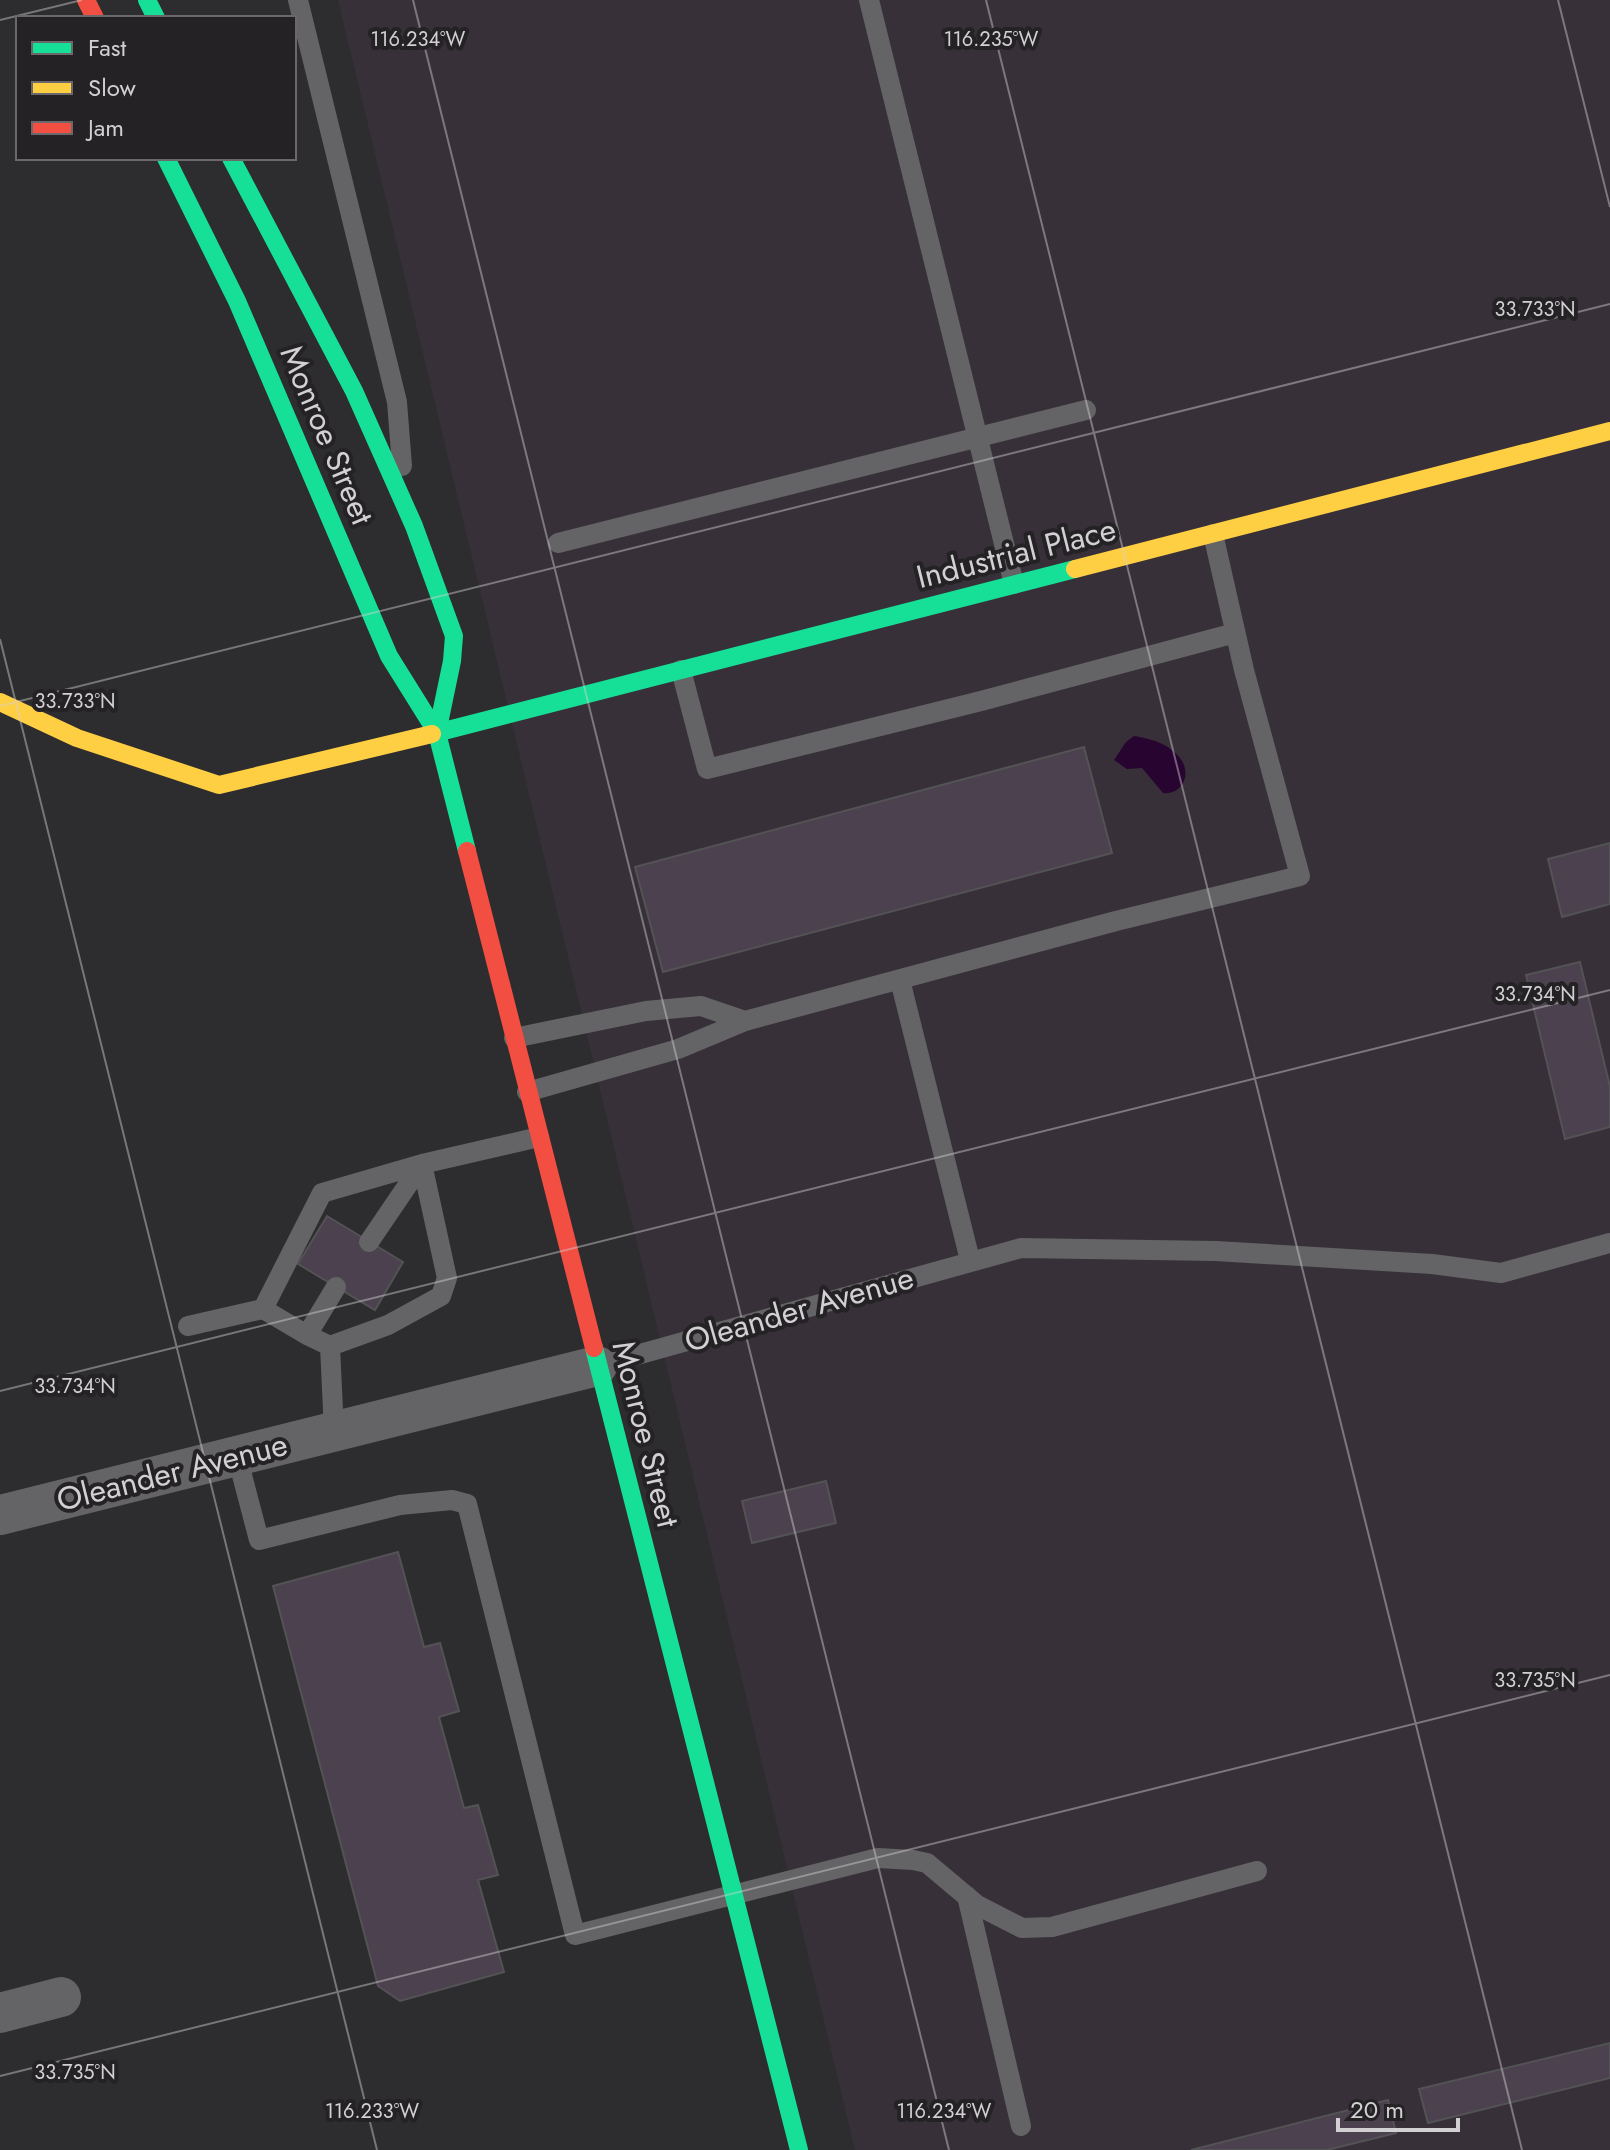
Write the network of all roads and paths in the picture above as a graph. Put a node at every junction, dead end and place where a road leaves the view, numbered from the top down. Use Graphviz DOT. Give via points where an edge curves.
graph roads {
  1 [pos="298,0"];
  2 [pos="869,0"];
  3 [pos="167,160"];
  4 [pos="232,160"];
  5 [pos="1086,410"];
  6 [pos="1610,431"];
  7 [pos="977,437"];
  8 [pos="405,506"];
  9 [pos="1213,534"];
  10 [pos="558,543"];
  11 [pos="1014,584"];
  12 [pos="1235,633"];
  13 [pos="681,670"];
  14 [pos="0,702"];
  15 [pos="437,733"];
  16 [pos="900,980"];
  17 [pos="745,1021"];
  18 [pos="514,1038"];
  19 [pos="527,1092"];
  20 [pos="539,1137"];
  21 [pos="422,1164"];
  22 [pos="369,1242"];
  23 [pos="1610,1243"];
  24 [pos="970,1260"];
  25 [pos="336,1287"];
  26 [pos="263,1309"];
  27 [pos="188,1326"];
  28 [pos="307,1335"];
  29 [pos="330,1346"];
  30 [pos="597,1366"];
  31 [pos="334,1432"];
  32 [pos="237,1456"];
  33 [pos="0,1515"];
  34 [pos="1257,1871"];
  35 [pos="734,1896"];
  36 [pos="967,1896"];
  37 [pos="61,1997"];
  38 [pos="0,2013"];
  39 [pos="1021,2126"];
  40 [pos="799,2150"];
  1 -- 8 [label="lane" via="397,402"];
  2 -- 7 [label="lane"];
  3 -- 15 [label="main road, Monroe Street" via="237,301 389,656"];
  4 -- 8 [label="main road, Monroe Street" via="354,391"];
  5 -- 7 [label="lane"];
  6 -- 9 [label="main road, Industrial Place"];
  7 -- 10 [label="lane"];
  7 -- 11 [label="lane"];
  8 -- 15 [label="main road, Monroe Street" via="454,636"];
  9 -- 11 [label="main road, Industrial Place"];
  9 -- 12 [label="lane"];
  11 -- 13 [label="main road, Industrial Place"];
  12 -- 13 [label="lane" via="707,769"];
  12 -- 16 [label="lane" via="1300,876"];
  13 -- 15 [label="main road, Industrial Place"];
  14 -- 15 [label="main road, Industrial Place" via="77,738 219,785"];
  15 -- 18 [label="main road, Monroe Street"];
  16 -- 17 [label="lane"];
  16 -- 24 [label="lane"];
  17 -- 18 [label="lane" via="701,1006 646,1011"];
  17 -- 19 [label="lane" via="678,1049"];
  18 -- 19 [label="main road, Monroe Street"];
  19 -- 20 [label="main road, Monroe Street"];
  20 -- 21 [label="lane"];
  20 -- 30 [label="main road, Monroe Street"];
  21 -- 22 [label="lane"];
  21 -- 26 [label="lane" via="322,1193"];
  21 -- 29 [label="lane" via="447,1278 441,1296 388,1325"];
  23 -- 24 [label="lane, Oleander Avenue" via="1501,1273 1201,1251 1021,1248"];
  24 -- 30 [label="lane, Oleander Avenue"];
  25 -- 28 [label="lane"];
  26 -- 27 [label="lane"];
  26 -- 28 [label="lane"];
  28 -- 29 [label="lane"];
  29 -- 31 [label="lane"];
  30 -- 31 [label="street, Oleander Avenue"];
  30 -- 35 [label="main road, Monroe Street"];
  31 -- 32 [label="street, Oleander Avenue"];
  32 -- 33 [label="street, Oleander Avenue"];
  32 -- 35 [label="lane" via="259,1540 400,1505 452,1500 467,1504 575,1935"];
  34 -- 36 [label="lane" via="1052,1927 1022,1928"];
  35 -- 36 [label="lane" via="878,1858 927,1863"];
  35 -- 40 [label="main road, Monroe Street"];
  36 -- 39 [label="lane"];
  37 -- 38 [label="street"];
}
